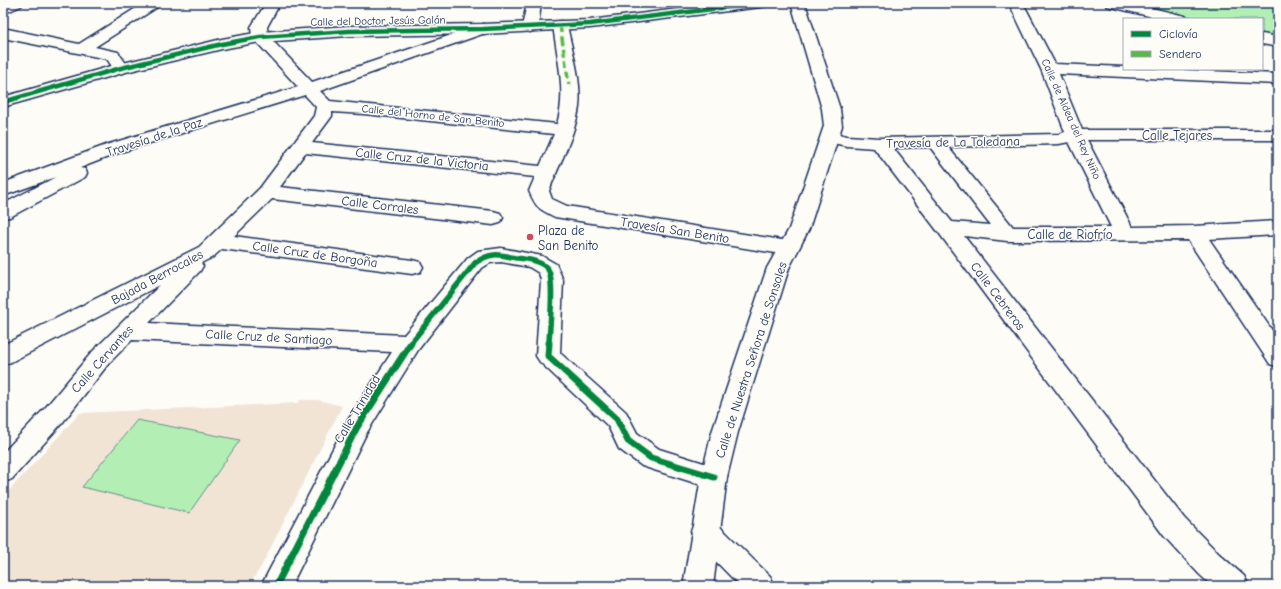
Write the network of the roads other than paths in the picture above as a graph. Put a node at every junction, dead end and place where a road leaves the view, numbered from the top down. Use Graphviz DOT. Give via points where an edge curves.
graph roads {
  1 [pos="16,3"];
  2 [pos="154,3"];
  3 [pos="274,3"];
  4 [pos="534,3"];
  5 [pos="761,3"];
  6 [pos="798,3"];
  7 [pos="1016,3"];
  8 [pos="1112,3"];
  9 [pos="3,10"];
  10 [pos="1176,18"];
  11 [pos="560,25"];
  12 [pos="530,27"];
  13 [pos="483,29"];
  14 [pos="3,33"];
  15 [pos="260,37"];
  16 [pos="1263,38"];
  17 [pos="1278,42"];
  18 [pos="81,49"];
  19 [pos="120,68"];
  20 [pos="1049,69"];
  21 [pos="1278,79"];
  22 [pos="308,89"];
  23 [pos="3,102"];
  24 [pos="325,106"];
  25 [pos="564,130"];
  26 [pos="1075,135"];
  27 [pos="1278,135"];
  28 [pos="830,137"];
  29 [pos="935,142"];
  30 [pos="879,143"];
  31 [pos="299,147"];
  32 [pos="115,148"];
  33 [pos="546,172"];
  34 [pos="3,190"];
  35 [pos="267,192"];
  36 [pos="3,212"];
  37 [pos="493,218"];
  38 [pos="946,228"];
  39 [pos="1278,228"];
  40 [pos="1194,233"];
  41 [pos="1007,234"];
  42 [pos="1125,234"];
  43 [pos="211,246"];
  44 [pos="788,248"];
  45 [pos="412,267"];
  46 [pos="127,331"];
  47 [pos="410,344"];
  48 [pos="3,356"];
  49 [pos="1278,357"];
  50 [pos="3,471"];
  51 [pos="714,477"];
  52 [pos="705,531"];
  53 [pos="276,586"];
  54 [pos="698,586"];
  55 [pos="760,586"];
  56 [pos="1234,586"];
  1 -- 9 [label="street"];
  2 -- 18 [label="street"];
  3 -- 15 [label="street" via="259,27"];
  4 -- 12 [label="street"];
  5 -- 11 [label="street, Calle del Doctor Jesús Galán" via="619,21"];
  6 -- 28 [label="street, Calle de Nuestra Señora de Sonsoles" via="832,109 833,126"];
  7 -- 20 [label="street, Calle de Aldea del Rey Niño"];
  8 -- 10 [label="street"];
  11 -- 12 [label="street, Calle del Doctor Jesús Galán"];
  11 -- 25 [label="street" via="570,106"];
  12 -- 13 [label="street, Calle del Doctor Jesús Galán"];
  13 -- 15 [label="street, Calle del Doctor Jesús Galán" via="342,31"];
  13 -- 22 [label="street, Travesía de la Paz"];
  14 -- 18 [label="street"];
  15 -- 19 [label="street, Calle del Doctor Jesús Galán"];
  15 -- 22 [label="street"];
  16 -- 17 [label="street"];
  18 -- 19 [label="street" via="112,55"];
  19 -- 23 [label="street, Calle del Doctor Jesús Galán"];
  20 -- 21 [label="street"];
  20 -- 26 [label="street, Calle de Aldea del Rey Niño"];
  22 -- 24 [label="street"];
  22 -- 32 [label="street, Travesía de la Paz"];
  24 -- 25 [label="street, Calle del Horno de San Benito"];
  24 -- 31 [label="street, Bajada Berrocales" via="323,116"];
  25 -- 33 [label="street"];
  26 -- 27 [label="street, Calle Tejares"];
  26 -- 29 [label="street, Travesía de La Toledana" via="1059,139"];
  26 -- 42 [label="street, Calle de Aldea del Rey Niño"];
  28 -- 30 [label="street, Travesía de La Toledana"];
  28 -- 44 [label="street, Calle de Nuestra Señora de Sonsoles" via="799,229"];
  29 -- 30 [label="street, Travesía de La Toledana"];
  29 -- 41 [label="street"];
  30 -- 38 [label="street, Calle Cebreros"];
  31 -- 33 [label="street, Calle Cruz de la Victoria"];
  31 -- 35 [label="street, Bajada Berrocales"];
  32 -- 34 [label="street, Travesía de la Paz"];
  32 -- 36 [label="street" via="82,171"];
  33 -- 44 [label="street, Travesía San Benito" via="539,192 544,203 562,212"];
  35 -- 37 [label="street, Calle Corrales"];
  35 -- 43 [label="street, Bajada Berrocales"];
  38 -- 41 [label="street, Calle de Riofrío"];
  38 -- 56 [label="street, Calle Cebreros" via="1174,527"];
  39 -- 40 [label="street, Calle de Riofrío"];
  40 -- 42 [label="street, Calle de Riofrío"];
  40 -- 49 [label="street"];
  41 -- 42 [label="street, Calle de Riofrío"];
  43 -- 45 [label="street, Calle Cruz de Borgoña"];
  43 -- 46 [label="street, Calle Cervantes"];
  43 -- 48 [label="street, Bajada Berrocales"];
  44 -- 51 [label="street, Calle de Nuestra Señora de Sonsoles" via="778,268 725,432"];
  46 -- 47 [label="street, Calle Cruz de Santiago"];
  46 -- 50 [label="street, Calle Cervantes" via="101,356 54,415"];
  47 -- 51 [label="street, Calle Trinidad" via="475,263 485,256 501,255 535,261 548,269 552,280 548,356 617,419 628,441 650,458"];
  47 -- 53 [label="street, Calle Trinidad" via="357,427"];
  51 -- 52 [label="street, Calle de Nuestra Señora de Sonsoles"];
  52 -- 54 [label="street, Calle de Nuestra Señora de Sonsoles"];
  52 -- 55 [label="street"];
}
